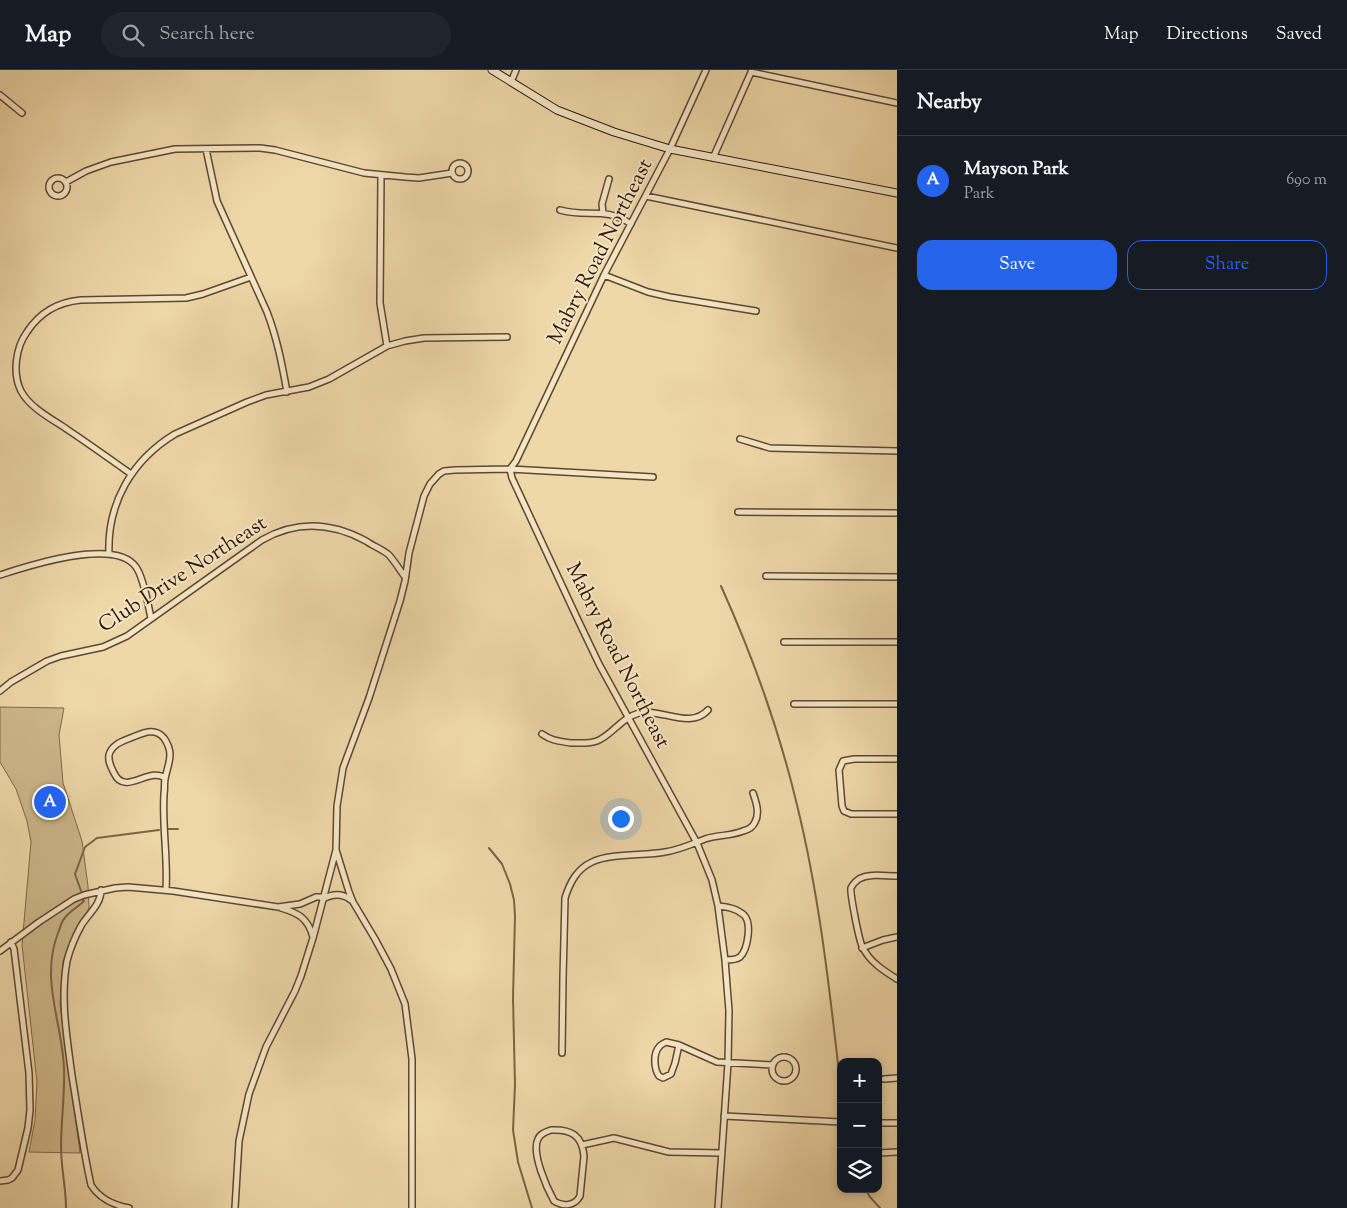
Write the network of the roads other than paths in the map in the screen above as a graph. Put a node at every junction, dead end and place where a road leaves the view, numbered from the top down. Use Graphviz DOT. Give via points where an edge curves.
graph roads {
  1 [pos="492,70"];
  2 [pos="516,70"];
  3 [pos="706,70"];
  4 [pos="752,71"];
  5 [pos="511,82"];
  6 [pos="0,95"];
  7 [pos="897,103"];
  8 [pos="22,113"];
  9 [pos="206,148"];
  10 [pos="670,149"];
  11 [pos="713,158"];
  12 [pos="452,172"];
  13 [pos="381,175"];
  14 [pos="609,179"];
  15 [pos="66,182"];
  16 [pos="897,193"];
  17 [pos="646,196"];
  18 [pos="560,210"];
  19 [pos="602,213"];
  20 [pos="631,224"];
  21 [pos="897,248"];
  22 [pos="604,274"];
  23 [pos="251,277"];
  24 [pos="756,310"];
  25 [pos="507,337"];
  26 [pos="387,346"];
  27 [pos="287,392"];
  28 [pos="740,439"];
  29 [pos="897,451"];
  30 [pos="512,469"];
  31 [pos="131,474"];
  32 [pos="653,477"];
  33 [pos="738,512"];
  34 [pos="897,513"];
  35 [pos="109,554"];
  36 [pos="0,576"];
  37 [pos="766,576"];
  38 [pos="406,577"];
  39 [pos="897,577"];
  40 [pos="151,618"];
  41 [pos="784,642"];
  42 [pos="897,642"];
  43 [pos="0,691"];
  44 [pos="794,704"];
  45 [pos="897,704"];
  46 [pos="708,710"];
  47 [pos="629,717"];
  48 [pos="542,734"];
  49 [pos="897,759"];
  50 [pos="165,778"];
  51 [pos="752,793"];
  52 [pos="897,814"];
  53 [pos="754,824"];
  54 [pos="760,828"];
  55 [pos="697,843"];
  56 [pos="336,850"];
  57 [pos="897,876"];
  58 [pos="325,888"];
  59 [pos="101,890"];
  60 [pos="166,890"];
  61 [pos="316,897"];
  62 [pos="323,899"];
  63 [pos="353,902"];
  64 [pos="718,906"];
  65 [pos="278,907"];
  66 [pos="897,937"];
  67 [pos="313,938"];
  68 [pos="11,942"];
  69 [pos="862,948"];
  70 [pos="0,951"];
  71 [pos="725,960"];
  72 [pos="897,979"];
  73 [pos="679,1045"];
  74 [pos="562,1053"];
  75 [pos="728,1063"];
  76 [pos="773,1065"];
  77 [pos="897,1078"];
  78 [pos="884,1079"];
  79 [pos="724,1116"];
  80 [pos="837,1122"];
  81 [pos="882,1123"];
  82 [pos="897,1123"];
  83 [pos="582,1145"];
  84 [pos="897,1152"];
  85 [pos="721,1153"];
  86 [pos="882,1153"];
  87 [pos="0,1181"];
  88 [pos="129,1208"];
  89 [pos="235,1208"];
  90 [pos="412,1208"];
  91 [pos="718,1208"];
  1 -- 5 [label="street"];
  2 -- 5 [label="street"];
  3 -- 10 [label="street, Mabry Road Northeast"];
  4 -- 7 [label="street"];
  4 -- 11 [label="street"];
  5 -- 10 [label="street" via="558,110"];
  6 -- 8 [label="street"];
  9 -- 13 [label="street" via="276,150"];
  9 -- 15 [label="street" via="166,150 111,162"];
  9 -- 23 [label="street" via="217,200"];
  10 -- 11 [label="street"];
  10 -- 17 [label="street, Mabry Road Northeast"];
  11 -- 16 [label="street"];
  12 -- 13 [label="street" via="419,178"];
  13 -- 26 [label="street" via="380,303"];
  14 -- 19 [label="street"];
  17 -- 20 [label="street, Mabry Road Northeast"];
  17 -- 21 [label="street"];
  18 -- 19 [label="street" via="578,214"];
  19 -- 20 [label="street"];
  20 -- 22 [label="street, Mabry Road Northeast"];
  22 -- 24 [label="street" via="648,292"];
  22 -- 30 [label="street, Mabry Road Northeast"];
  23 -- 27 [label="street" via="274,331"];
  23 -- 31 [label="street" via="186,298 66,302 46,311 26,333 16,365 18,385 23,395 39,410"];
  25 -- 26 [label="street" via="424,338"];
  26 -- 27 [label="street" via="329,379"];
  27 -- 31 [label="street" via="246,402 175,434 152,451"];
  28 -- 29 [label="street" via="770,448"];
  30 -- 32 [label="street"];
  30 -- 38 [label="street" via="444,471 434,478 424,496"];
  30 -- 47 [label="street, Mabry Road Northeast" via="519,494 578,620"];
  31 -- 35 [label="street" via="113,515"];
  33 -- 34 [label="street"];
  35 -- 36 [label="street" via="51,560"];
  35 -- 40 [label="street" via="126,558 136,567"];
  37 -- 39 [label="street"];
  38 -- 40 [label="street, Club Drive Northeast" via="388,554 354,534 327,526 297,527 262,540"];
  38 -- 56 [label="street" via="344,768 337,806"];
  40 -- 43 [label="street, Club Drive Northeast" via="127,636 103,647 47,661"];
  41 -- 42 [label="street"];
  44 -- 45 [label="street"];
  46 -- 47 [label="street" via="704,715 693,718 651,712"];
  47 -- 48 [label="street" via="598,741 588,743 556,741"];
  47 -- 55 [label="street, Mabry Road Northeast"];
  49 -- 52 [label="street" via="848,760 843,761 839,770 844,811 851,814"];
  50 -- 50 [label="street" via="156,775 132,782 121,781 110,766 111,750 120,742 148,731 158,733 169,748 170,762"];
  50 -- 60 [label="street"];
  51 -- 53 [label="street" via="757,811"];
  53 -- 54 [label="street"];
  53 -- 55 [label="street" via="742,832"];
  55 -- 64 [label="street, Mabry Road Northeast" via="712,880"];
  55 -- 74 [label="street" via="665,852 593,861 579,871 569,885 564,912"];
  56 -- 58 [label="street"];
  56 -- 63 [label="street"];
  57 -- 69 [label="street" via="866,876 858,879 851,888"];
  58 -- 61 [label="street"];
  58 -- 62 [label="street"];
  59 -- 60 [label="street" via="128,886"];
  59 -- 68 [label="street" via="64,905"];
  59 -- 88 [label="street" via="99,901 81,926 70,950 64,1003 91,1185 100,1196"];
  60 -- 65 [label="street"];
  61 -- 62 [label="street"];
  61 -- 65 [label="street" via="300,904"];
  62 -- 63 [label="street" via="341,895"];
  62 -- 67 [label="street"];
  63 -- 90 [label="street" via="391,968 405,1004 412,1059"];
  64 -- 71 [label="street, Mabry Road Northeast"];
  64 -- 71 [label="street" via="736,910 748,920 746,945 740,957"];
  65 -- 67 [label="street" via="304,919"];
  66 -- 69 [label="street"];
  67 -- 89 [label="street" via="295,991 266,1047 249,1094 239,1140"];
  68 -- 70 [label="street"];
  68 -- 87 [label="street" via="31,1091 28,1128 18,1170 12,1178"];
  69 -- 72 [label="street" via="878,967"];
  71 -- 75 [label="street, Mabry Road Northeast" via="729,1011"];
  73 -- 73 [label="street" via="666,1042 660,1045 654,1067 658,1076 663,1078 671,1074"];
  73 -- 75 [label="street" via="717,1062"];
  75 -- 76 [label="street"];
  75 -- 79 [label="street, Mabry Road Northeast"];
  76 -- 76 [label="street" via="782,1057 790,1059 796,1066 794,1077 787,1081 778,1080 774,1076"];
  77 -- 78 [label="street"];
  79 -- 80 [label="street"];
  79 -- 85 [label="street, Mabry Road Northeast"];
  81 -- 82 [label="street"];
  83 -- 83 [label="street" via="566,1131 547,1131 538,1139 538,1161 552,1197 559,1204 572,1204 580,1196"];
  83 -- 85 [label="street" via="614,1138 669,1152"];
  84 -- 86 [label="street"];
  85 -- 91 [label="street, Mabry Road Northeast"];
}
